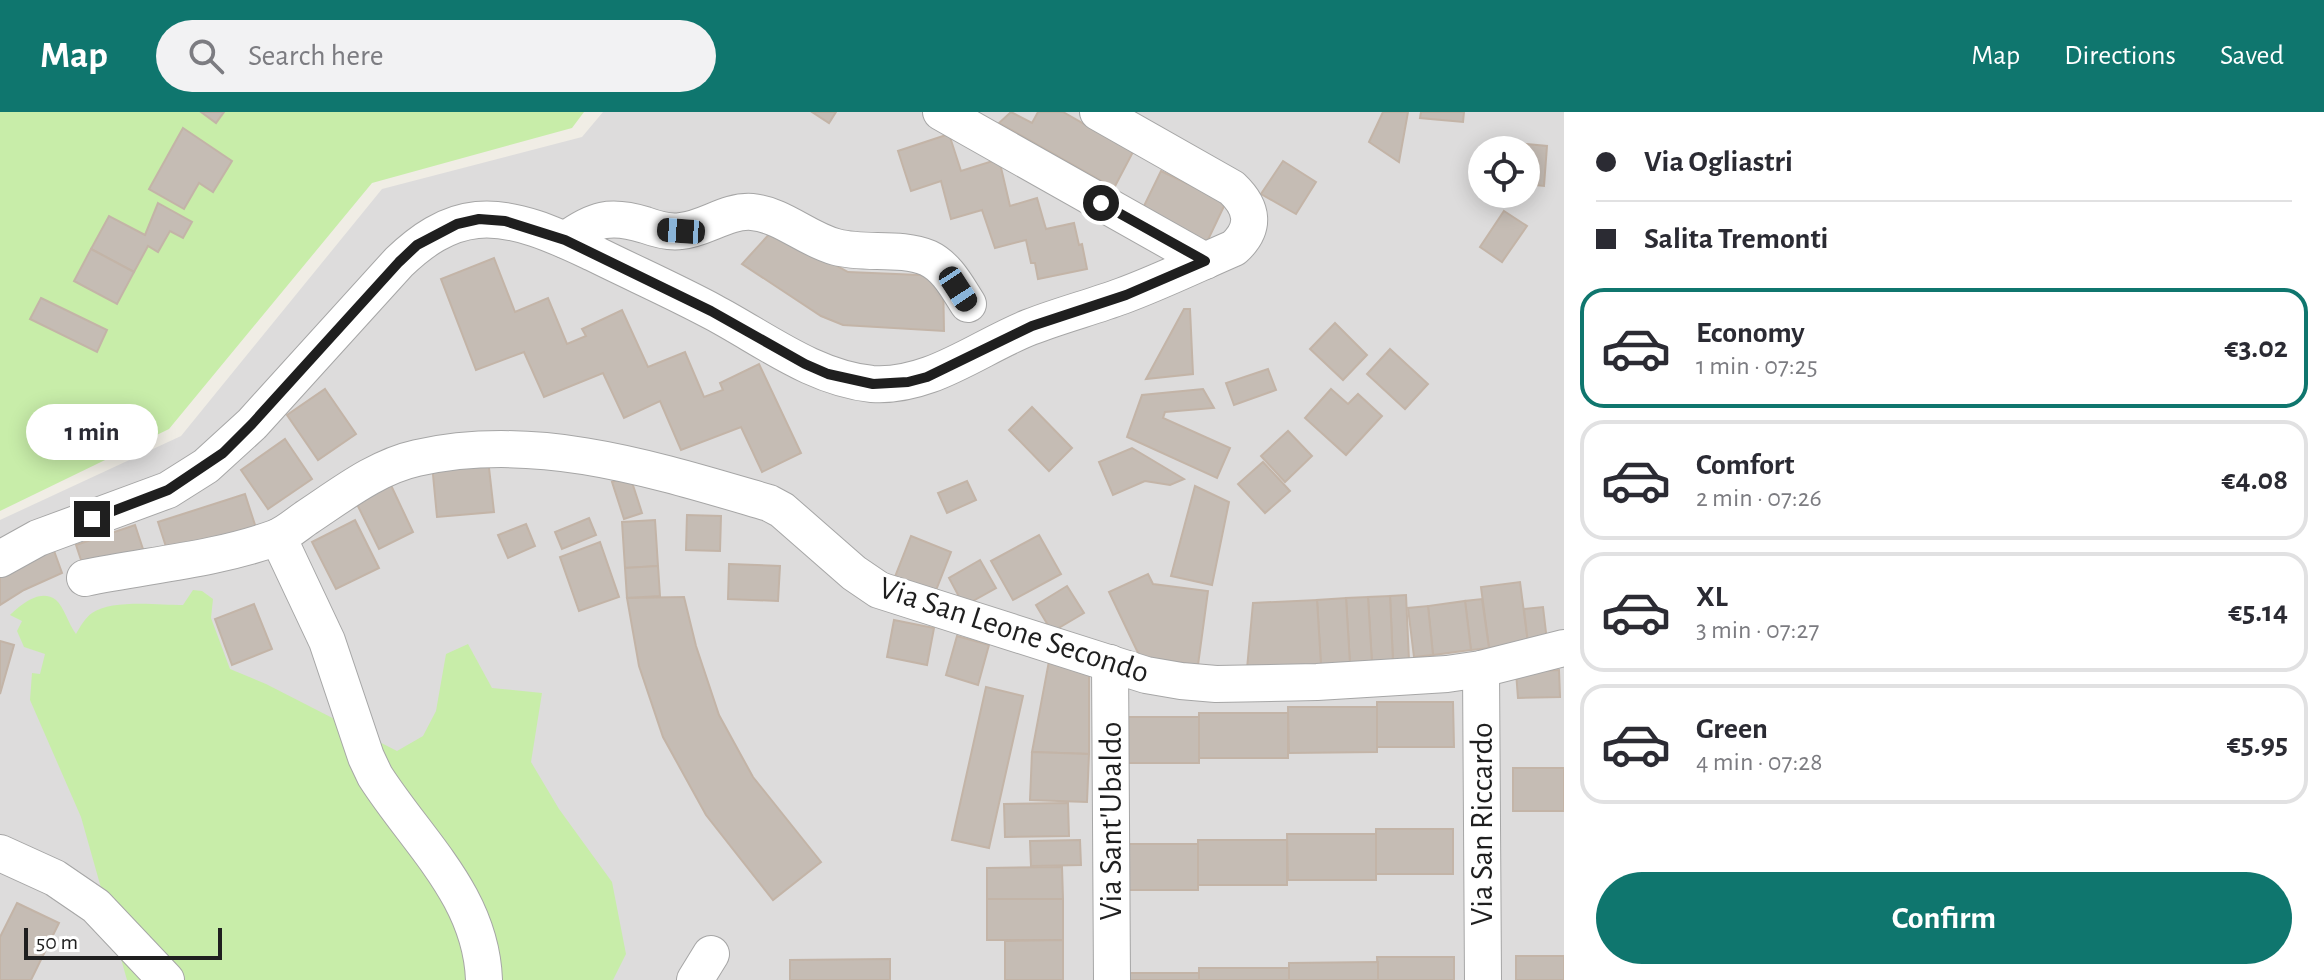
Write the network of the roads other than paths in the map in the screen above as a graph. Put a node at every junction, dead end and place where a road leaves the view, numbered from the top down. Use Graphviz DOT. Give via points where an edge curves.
graph roads {
  1 [pos="941,112"];
  2 [pos="1098,112"];
  3 [pos="565,240"];
  4 [pos="1205,261"];
  5 [pos="968,304"];
  6 [pos="278,537"];
  7 [pos="0,559"];
  8 [pos="85,578"];
  9 [pos="1564,648"];
  10 [pos="1110,663"];
  11 [pos="1481,669"];
  12 [pos="0,853"];
  13 [pos="166,980"];
  14 [pos="484,980"];
  15 [pos="1112,980"];
  16 [pos="1483,980"];
  1 -- 4 [label="street"];
  2 -- 4 [label="street" via="1241,197 1249,231 1234,248"];
  3 -- 4 [label="street" via="805,364 873,384 927,377 1032,326 1126,295"];
  3 -- 5 [label="street" via="603,219 681,231 749,212 771,216 839,248 928,259 949,274"];
  3 -- 7 [label="street" via="505,221 479,219 436,233 399,262 252,424 206,466 168,490 38,538"];
  6 -- 8 [label="street, Via San Leone Secondo" via="177,563"];
  6 -- 10 [label="street, Via San Leone Secondo" via="362,482 415,458 533,449 581,454 769,503 879,590"];
  6 -- 14 [label="street" via="327,641 375,776 470,912"];
  9 -- 11 [label="street, Via San Leone Secondo"];
  10 -- 11 [label="street, Via San Leone Secondo" via="1146,675 1216,684"];
  10 -- 15 [label="street, Via Sant'Ubaldo"];
  11 -- 16 [label="street, Via San Riccardo"];
  12 -- 13 [label="street" via="55,878 96,906"];
}
